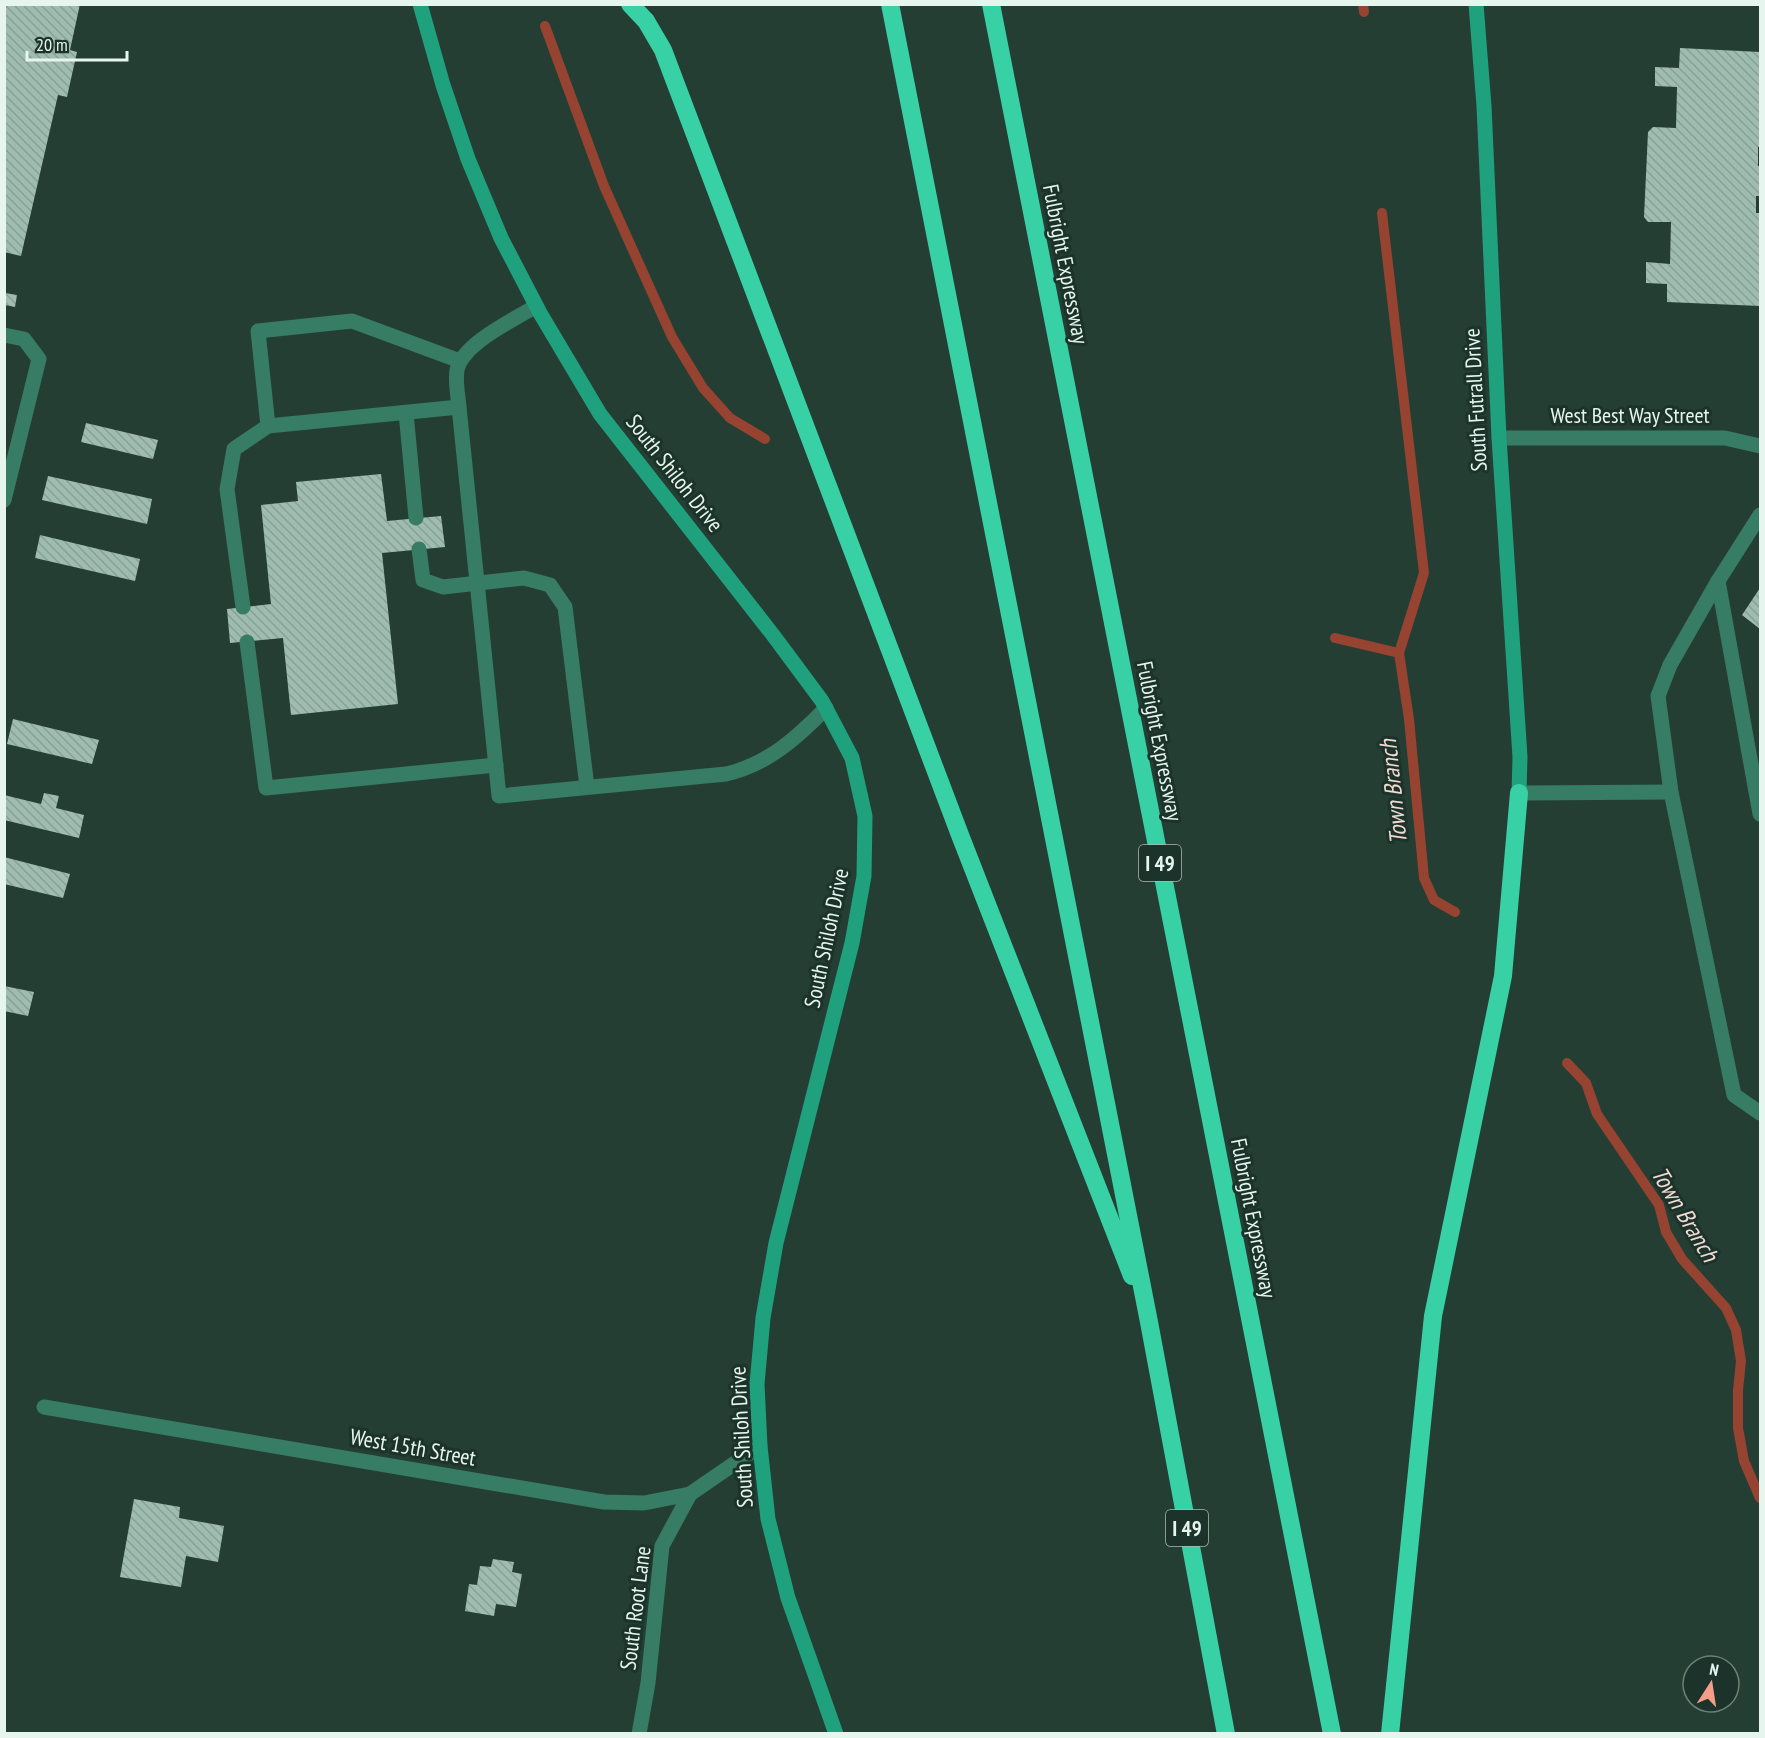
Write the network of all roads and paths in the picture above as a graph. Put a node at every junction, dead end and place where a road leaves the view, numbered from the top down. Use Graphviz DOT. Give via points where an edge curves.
graph roads {
  1 [pos="420,4"];
  2 [pos="630,4"];
  3 [pos="890,4"];
  4 [pos="991,4"];
  5 [pos="1476,4"];
  6 [pos="536,306"];
  7 [pos="4,334"];
  8 [pos="460,361"];
  9 [pos="459,407"];
  10 [pos="405,413"];
  11 [pos="268,426"];
  12 [pos="1499,438"];
  13 [pos="1761,446"];
  14 [pos="4,501"];
  15 [pos="1761,515"];
  16 [pos="416,518"];
  17 [pos="419,549"];
  18 [pos="1718,581"];
  19 [pos="477,585"];
  20 [pos="243,607"];
  21 [pos="247,642"];
  22 [pos="826,708"];
  23 [pos="496,765"];
  24 [pos="587,788"];
  25 [pos="1671,792"];
  26 [pos="1519,793"];
  27 [pos="1761,814"];
  28 [pos="1761,1113"];
  29 [pos="1149,1322"];
  30 [pos="44,1407"];
  31 [pos="760,1446"];
  32 [pos="690,1494"];
  33 [pos="639,1734"];
  34 [pos="836,1734"];
  35 [pos="1226,1734"];
  36 [pos="1332,1734"];
  37 [pos="1390,1734"];
  1 -- 6 [label="street, South Shiloh Drive" via="468,159"];
  2 -- 29 [label="highway" via="646,21 663,50"];
  3 -- 29 [label="highway, I 49"];
  4 -- 36 [label="highway, Fulbright Expressway / I 49"];
  5 -- 12 [label="street, South Futrall Drive"];
  6 -- 8 [label="street" via="471,347"];
  6 -- 22 [label="street, South Shiloh Drive" via="600,414"];
  7 -- 14 [label="street" via="24,339 39,359"];
  8 -- 9 [label="street" via="456,382"];
  8 -- 11 [label="street" via="352,321 258,331"];
  9 -- 10 [label="street"];
  9 -- 19 [label="street"];
  10 -- 11 [label="street"];
  10 -- 16 [label="street"];
  11 -- 20 [label="street" via="234,449 227,489"];
  12 -- 13 [label="street, West Best Way Street" via="1725,438"];
  12 -- 26 [label="street, South Futrall Drive" via="1520,757"];
  15 -- 18 [label="street"];
  17 -- 19 [label="street" via="423,580 443,587"];
  18 -- 25 [label="street" via="1670,665 1658,696"];
  18 -- 27 [label="street"];
  19 -- 23 [label="street"];
  19 -- 24 [label="street" via="524,578 550,585 565,607"];
  21 -- 23 [label="street" via="266,788"];
  22 -- 24 [label="street" via="782,748 742,770"];
  22 -- 31 [label="street, South Shiloh Drive" via="852,758 858,781 865,816 864,876 852,943 774,1254 757,1384"];
  23 -- 24 [label="street" via="499,796"];
  25 -- 26 [label="street"];
  25 -- 28 [label="street" via="1734,1095"];
  26 -- 37 [label="highway" via="1503,976 1433,1316"];
  29 -- 35 [label="highway, I 49"];
  30 -- 32 [label="street, West 15th Street" via="604,1502 644,1503"];
  31 -- 32 [label="street, West 15th Street"];
  31 -- 34 [label="street, South Shiloh Drive" via="768,1519 788,1598"];
  32 -- 33 [label="street, South Root Lane" via="662,1546"];
}
